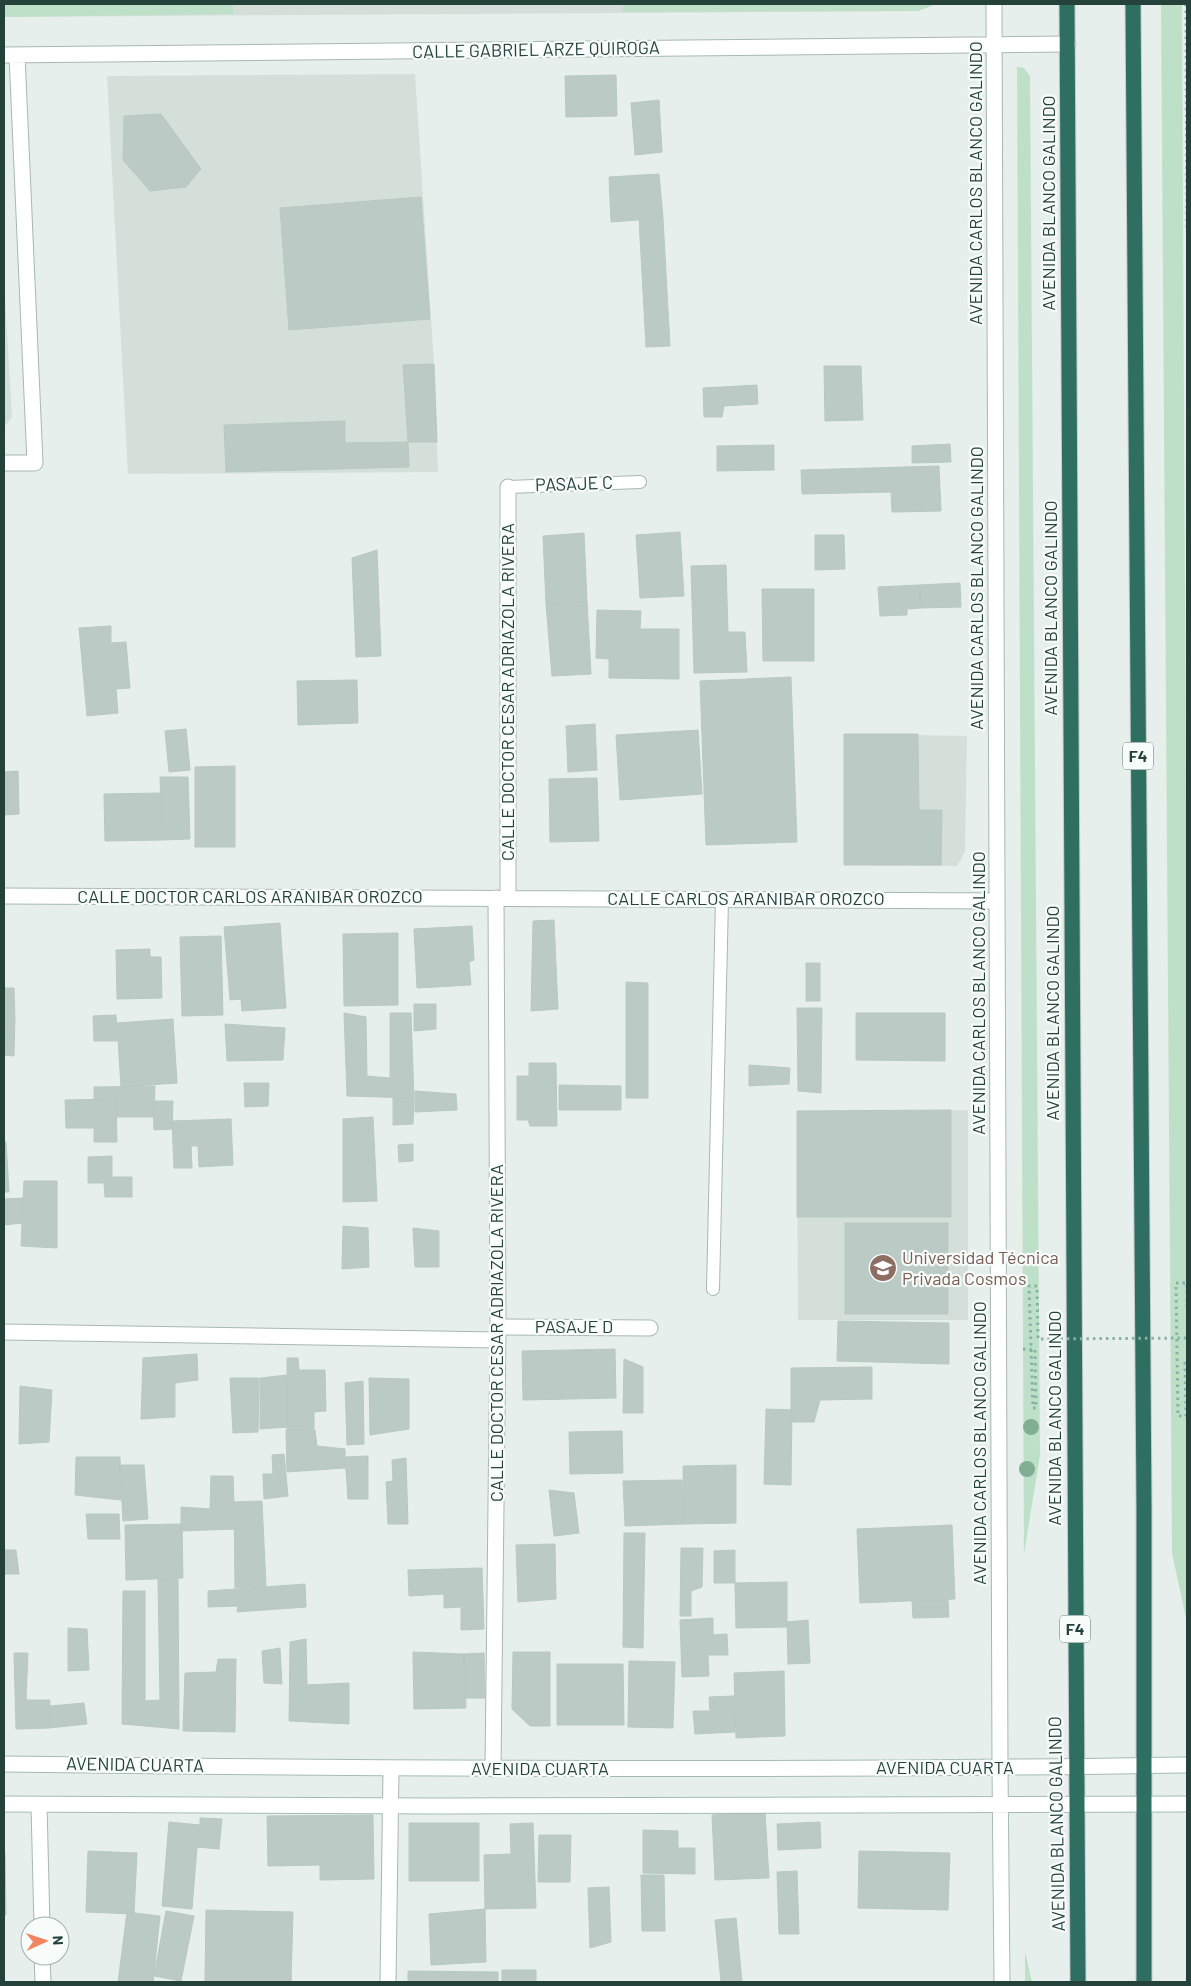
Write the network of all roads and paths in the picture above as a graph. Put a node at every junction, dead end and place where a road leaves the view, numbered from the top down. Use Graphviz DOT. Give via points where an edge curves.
graph roads {
  1 [pos="994,4"];
  2 [pos="1067,4"];
  3 [pos="1133,4"];
  4 [pos="1186,4"];
  5 [pos="1068,44"];
  6 [pos="994,46"];
  7 [pos="11,55"];
  8 [pos="1187,232"];
  9 [pos="4,463"];
  10 [pos="640,482"];
  11 [pos="508,487"];
  12 [pos="4,896"];
  13 [pos="502,898"];
  14 [pos="722,899"];
  15 [pos="997,901"];
  16 [pos="713,1289"];
  17 [pos="1187,1307"];
  18 [pos="650,1328"];
  19 [pos="4,1332"];
  20 [pos="498,1333"];
  21 [pos="1187,1338"];
  22 [pos="1035,1350"];
  23 [pos="1187,1360"];
  24 [pos="4,1764"];
  25 [pos="1144,1765"];
  26 [pos="1187,1765"];
  27 [pos="1076,1766"];
  28 [pos="1000,1768"];
  29 [pos="391,1769"];
  30 [pos="493,1769"];
  31 [pos="4,1804"];
  32 [pos="1000,1804"];
  33 [pos="1076,1804"];
  34 [pos="1144,1804"];
  35 [pos="1187,1804"];
  36 [pos="40,1805"];
  37 [pos="390,1806"];
  38 [pos="42,1916"];
  39 [pos="42,1966"];
  40 [pos="43,1982"];
  41 [pos="388,1982"];
  42 [pos="1002,1982"];
  43 [pos="1078,1982"];
  44 [pos="1144,1982"];
  1 -- 6 [label="street, AVENIDA CARLOS BLANCO GALINDO"];
  2 -- 5 [label="highway, F4"];
  3 -- 25 [label="highway, F4"];
  4 -- 8 [label="path"];
  5 -- 6 [label="street, CALLE GABRIEL ARZE QUIROGA"];
  5 -- 27 [label="highway, AVENIDA BLANCO GALINDO / F4"];
  6 -- 7 [label="street, CALLE GABRIEL ARZE QUIROGA"];
  6 -- 15 [label="street, AVENIDA CARLOS BLANCO GALINDO"];
  7 -- 9 [label="street" via="35,463"];
  10 -- 11 [label="lane, PASAJE C"];
  11 -- 13 [label="street, CALLE DOCTOR CESAR ADRIAZOLA RIVERA"];
  12 -- 13 [label="street, CALLE DOCTOR CARLOS ARANIBAR OROZCO"];
  13 -- 14 [label="street, CALLE CARLOS ARANIBAR OROZCO"];
  13 -- 20 [label="street, CALLE DOCTOR CESAR ADRIAZOLA RIVERA"];
  14 -- 15 [label="street, CALLE CARLOS ARANIBAR OROZCO"];
  14 -- 16 [label="lane"];
  15 -- 28 [label="street, AVENIDA CARLOS BLANCO GALINDO"];
  17 -- 23 [label="path" via="1187,1283 1176,1283 1178,1416 1186,1416"];
  18 -- 20 [label="street, PASAJE D"];
  19 -- 20 [label="street, PASAJE D"];
  20 -- 30 [label="street, CALLE DOCTOR CESAR ADRIAZOLA RIVERA"];
  21 -- 22 [label="path, bridge" via="1038,1339 1037,1286 1029,1286 1033,1408 1036,1408"];
  24 -- 29 [label="street, AVENIDA CUARTA"];
  25 -- 26 [label="street, AVENIDA CUARTA"];
  25 -- 27 [label="street, AVENIDA CUARTA"];
  25 -- 34 [label="highway, F4"];
  27 -- 28 [label="street, AVENIDA CUARTA"];
  27 -- 33 [label="highway, AVENIDA BLANCO GALINDO / F4"];
  28 -- 30 [label="street, AVENIDA CUARTA"];
  28 -- 32 [label="street, AVENIDA CARLOS BLANCO GALINDO"];
  29 -- 30 [label="street, AVENIDA CUARTA"];
  29 -- 37 [label="street"];
  31 -- 36 [label="street, AVENIDA CUARTA"];
  32 -- 33 [label="street, AVENIDA CUARTA"];
  32 -- 37 [label="street, AVENIDA CUARTA"];
  32 -- 42 [label="street, AVENIDA CARLOS BLANCO GALINDO"];
  33 -- 34 [label="street, AVENIDA CUARTA"];
  33 -- 43 [label="highway, AVENIDA BLANCO GALINDO / F4"];
  34 -- 35 [label="street, AVENIDA CUARTA"];
  34 -- 44 [label="highway, F4"];
  36 -- 37 [label="street, AVENIDA CUARTA"];
  36 -- 38 [label="street"];
  37 -- 41 [label="street"];
  39 -- 40 [label="street"];
}
